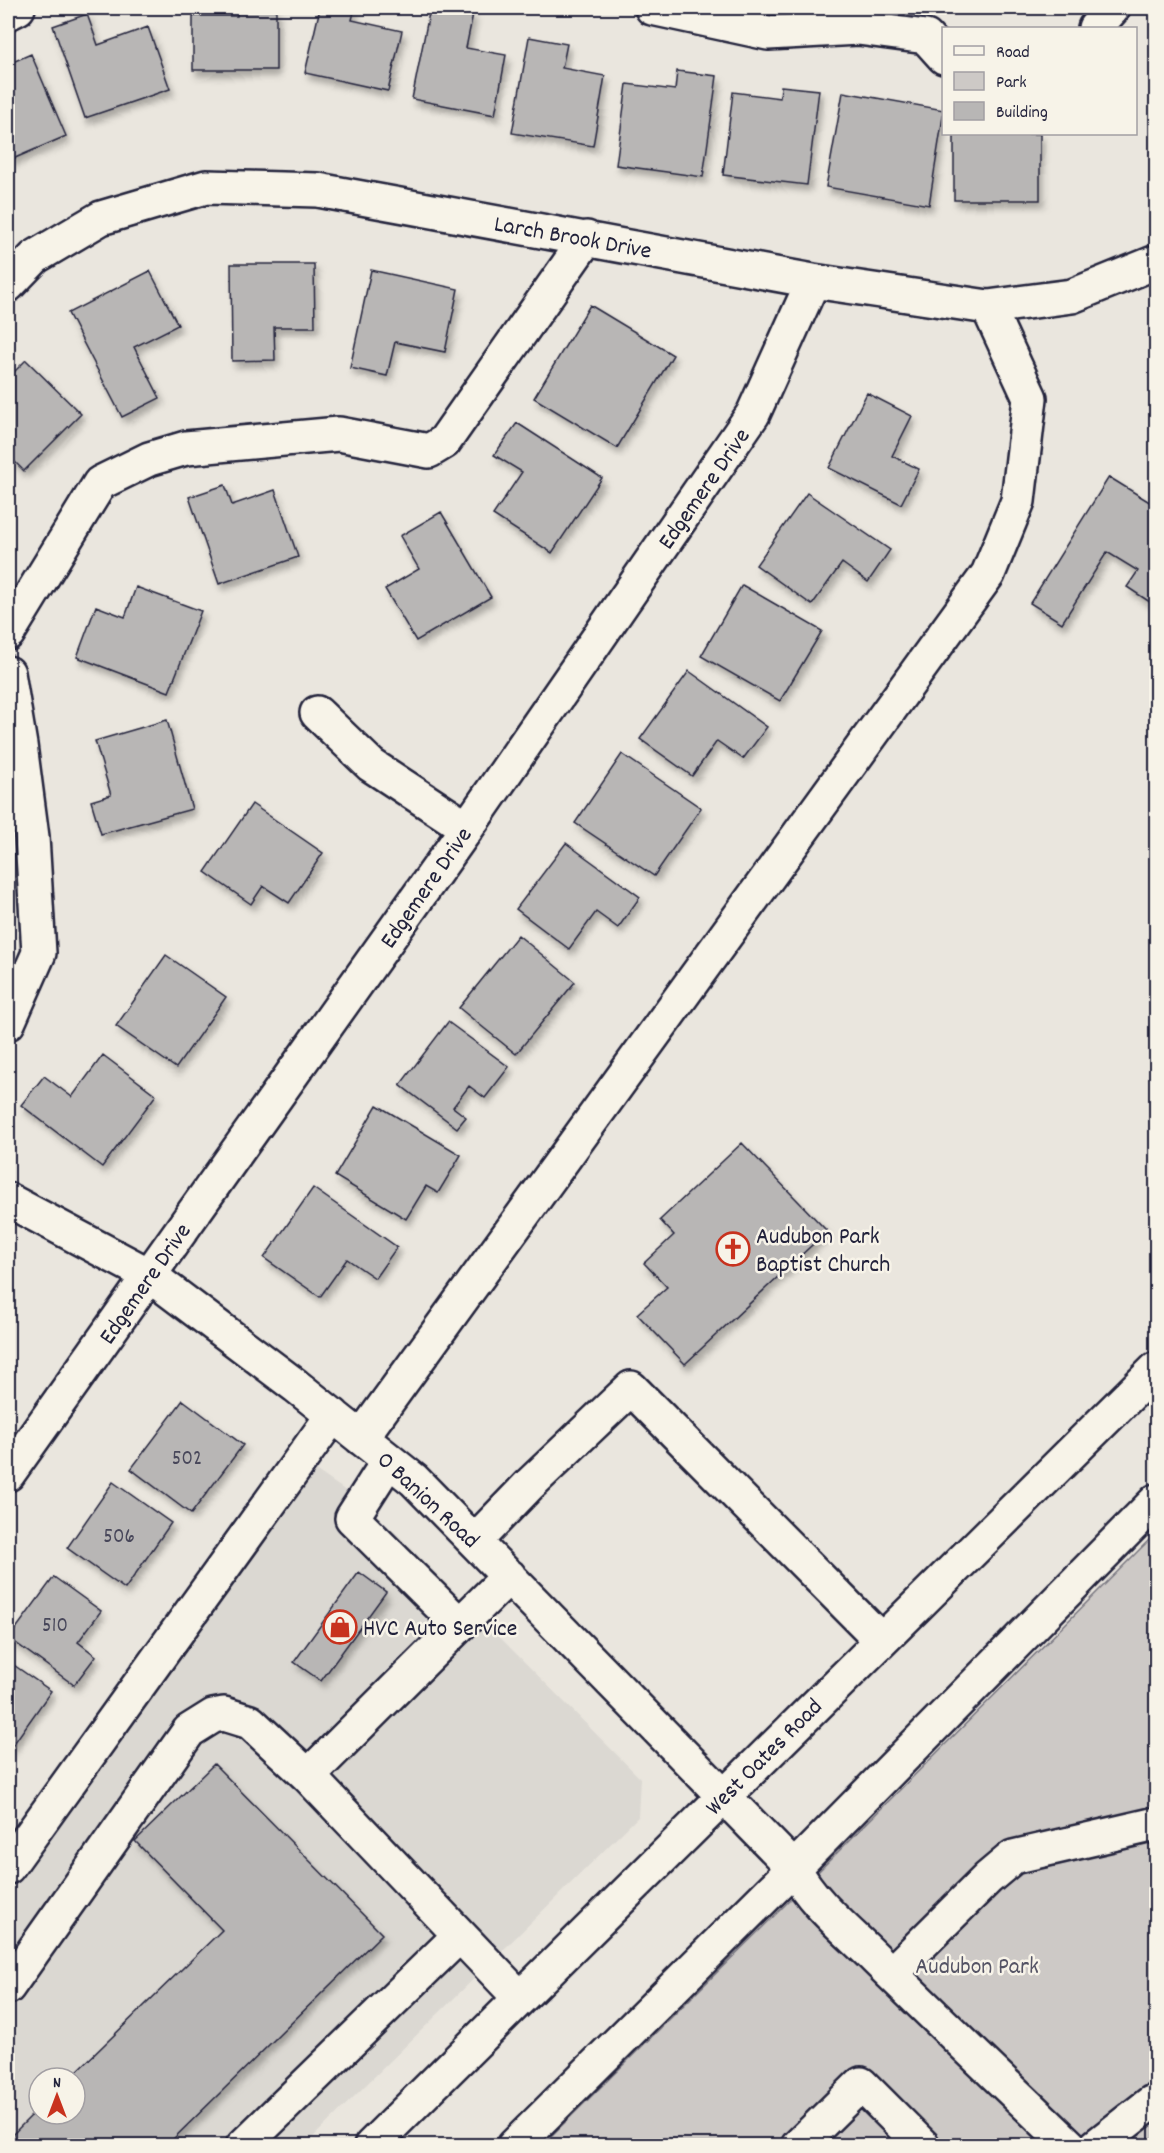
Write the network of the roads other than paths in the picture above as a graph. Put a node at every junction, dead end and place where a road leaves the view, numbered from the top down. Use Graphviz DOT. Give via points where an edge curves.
graph roads {
  1 [pos="18,8"];
  2 [pos="652,8"];
  3 [pos="1113,8"];
  4 [pos="8,13"];
  5 [pos="1096,27"];
  6 [pos="942,55"];
  7 [pos="587,238"];
  8 [pos="1156,262"];
  9 [pos="813,281"];
  10 [pos="8,285"];
  11 [pos="988,307"];
  12 [pos="8,633"];
  13 [pos="8,673"];
  14 [pos="317,713"];
  15 [pos="467,828"];
  16 [pos="8,1023"];
  17 [pos="8,1200"];
  18 [pos="149,1275"];
  19 [pos="1156,1369"];
  20 [pos="333,1415"];
  21 [pos="360,1438"];
  22 [pos="389,1460"];
  23 [pos="8,1474"];
  24 [pos="1156,1501"];
  25 [pos="475,1541"];
  26 [pos="509,1576"];
  27 [pos="460,1625"];
  28 [pos="881,1640"];
  29 [pos="308,1776"];
  30 [pos="723,1795"];
  31 [pos="1156,1824"];
  32 [pos="8,1867"];
  33 [pos="794,1868"];
  34 [pos="459,1936"];
  35 [pos="891,1974"];
  36 [pos="8,1987"];
  37 [pos="519,1997"];
  38 [pos="1156,2102"];
  39 [pos="243,2145"];
  40 [pos="371,2145"];
  41 [pos="514,2145"];
  42 [pos="798,2145"];
  43 [pos="923,2145"];
  44 [pos="1070,2145"];
  45 [pos="1096,2145"];
  1 -- 4 [label="street"];
  2 -- 6 [label="street" via="768,33 858,28 926,38"];
  3 -- 5 [label="street"];
  7 -- 9 [label="street, Larch Brook Drive"];
  7 -- 10 [label="street, Larch Brook Drive" via="318,190 206,187 101,218 35,257"];
  7 -- 12 [label="street" via="444,442 429,451 339,434 186,448 149,459 100,483"];
  8 -- 11 [label="street, Larch Brook Drive" via="1072,296"];
  9 -- 11 [label="street, Larch Brook Drive"];
  9 -- 15 [label="street, Edgemere Drive" via="753,414"];
  11 -- 21 [label="street" via="1030,398 1018,501 988,574"];
  13 -- 16 [label="street" via="32,837 39,953"];
  14 -- 15 [label="street" via="370,765"];
  15 -- 18 [label="street, Edgemere Drive"];
  17 -- 18 [label="street, O Banion Road"];
  18 -- 20 [label="street, O Banion Road"];
  18 -- 23 [label="street, Edgemere Drive"];
  19 -- 28 [label="street, West Oates Road"];
  20 -- 21 [label="street, O Banion Road"];
  20 -- 32 [label="street"];
  21 -- 22 [label="street, O Banion Road"];
  22 -- 25 [label="street, O Banion Road"];
  22 -- 27 [label="street" via="352,1518"];
  24 -- 33 [label="street"];
  25 -- 26 [label="street, O Banion Road"];
  25 -- 28 [label="street" via="631,1388"];
  26 -- 27 [label="street"];
  26 -- 30 [label="street, O Banion Road"];
  27 -- 29 [label="street"];
  28 -- 30 [label="street, West Oates Road"];
  29 -- 34 [label="street"];
  29 -- 36 [label="street" via="250,1722 224,1714 200,1722 189,1731"];
  30 -- 33 [label="street, O Banion Road"];
  30 -- 37 [label="street, West Oates Road"];
  31 -- 35 [label="street" via="1013,1857"];
  33 -- 35 [label="street, O Banion Road" via="822,1905"];
  33 -- 41 [label="street"];
  34 -- 37 [label="street"];
  34 -- 39 [label="street"];
  35 -- 44 [label="street, O Banion Road"];
  37 -- 40 [label="street, West Oates Road"];
  38 -- 45 [label="street"];
  42 -- 43 [label="street" via="861,2084"];
}
